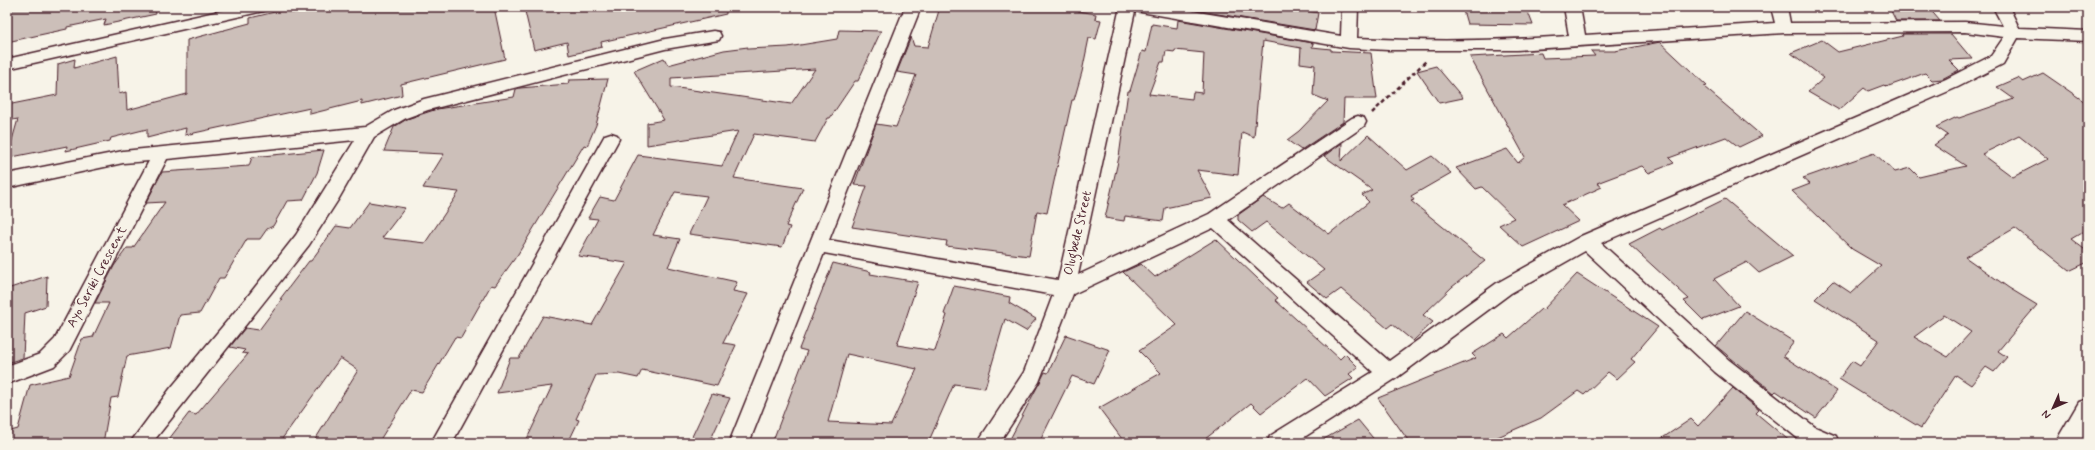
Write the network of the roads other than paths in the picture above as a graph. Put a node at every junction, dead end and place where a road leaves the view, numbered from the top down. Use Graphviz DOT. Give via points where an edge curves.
graph roads {
  1 [pos="259,7"];
  2 [pos="913,7"];
  3 [pos="1128,7"];
  4 [pos="1138,7"];
  5 [pos="1350,7"];
  6 [pos="1572,7"];
  7 [pos="1779,7"];
  8 [pos="2001,7"];
  9 [pos="1784,28"];
  10 [pos="2014,33"];
  11 [pos="713,36"];
  12 [pos="2088,36"];
  13 [pos="1578,42"];
  14 [pos="1349,43"];
  15 [pos="7,64"];
  16 [pos="1358,122"];
  17 [pos="368,133"];
  18 [pos="612,139"];
  19 [pos="162,152"];
  20 [pos="7,181"];
  21 [pos="1215,219"];
  22 [pos="1587,241"];
  23 [pos="818,245"];
  24 [pos="1065,288"];
  25 [pos="1388,373"];
  26 [pos="7,375"];
  27 [pos="2088,410"];
  28 [pos="140,443"];
  29 [pos="441,443"];
  30 [pos="738,443"];
  31 [pos="987,443"];
  32 [pos="1276,443"];
  33 [pos="1829,443"];
  34 [pos="2068,443"];
  1 -- 15 [label="street"];
  2 -- 23 [label="street"];
  3 -- 24 [label="street, Olugbede Street"];
  4 -- 14 [label="street"];
  5 -- 14 [label="street"];
  6 -- 13 [label="street"];
  7 -- 9 [label="street"];
  8 -- 10 [label="street"];
  9 -- 10 [label="street" via="1965,27"];
  9 -- 13 [label="street"];
  10 -- 12 [label="street"];
  10 -- 22 [label="street" via="1997,60 1952,83"];
  11 -- 17 [label="street" via="665,44 424,105 400,114"];
  13 -- 14 [label="street" via="1440,46"];
  16 -- 21 [label="street"];
  17 -- 19 [label="street"];
  17 -- 28 [label="street" via="335,191 292,254"];
  18 -- 29 [label="street"];
  19 -- 20 [label="street" via="123,157"];
  19 -- 26 [label="street, Ayo Seriki Crescent" via="62,345 47,360"];
  21 -- 24 [label="street"];
  21 -- 25 [label="street"];
  22 -- 25 [label="street" via="1504,288"];
  22 -- 33 [label="street" via="1722,366 1808,434"];
  23 -- 24 [label="street"];
  23 -- 30 [label="street"];
  24 -- 31 [label="street, Olugbede Street" via="1032,376"];
  25 -- 32 [label="street"];
  27 -- 34 [label="main road"];
}
